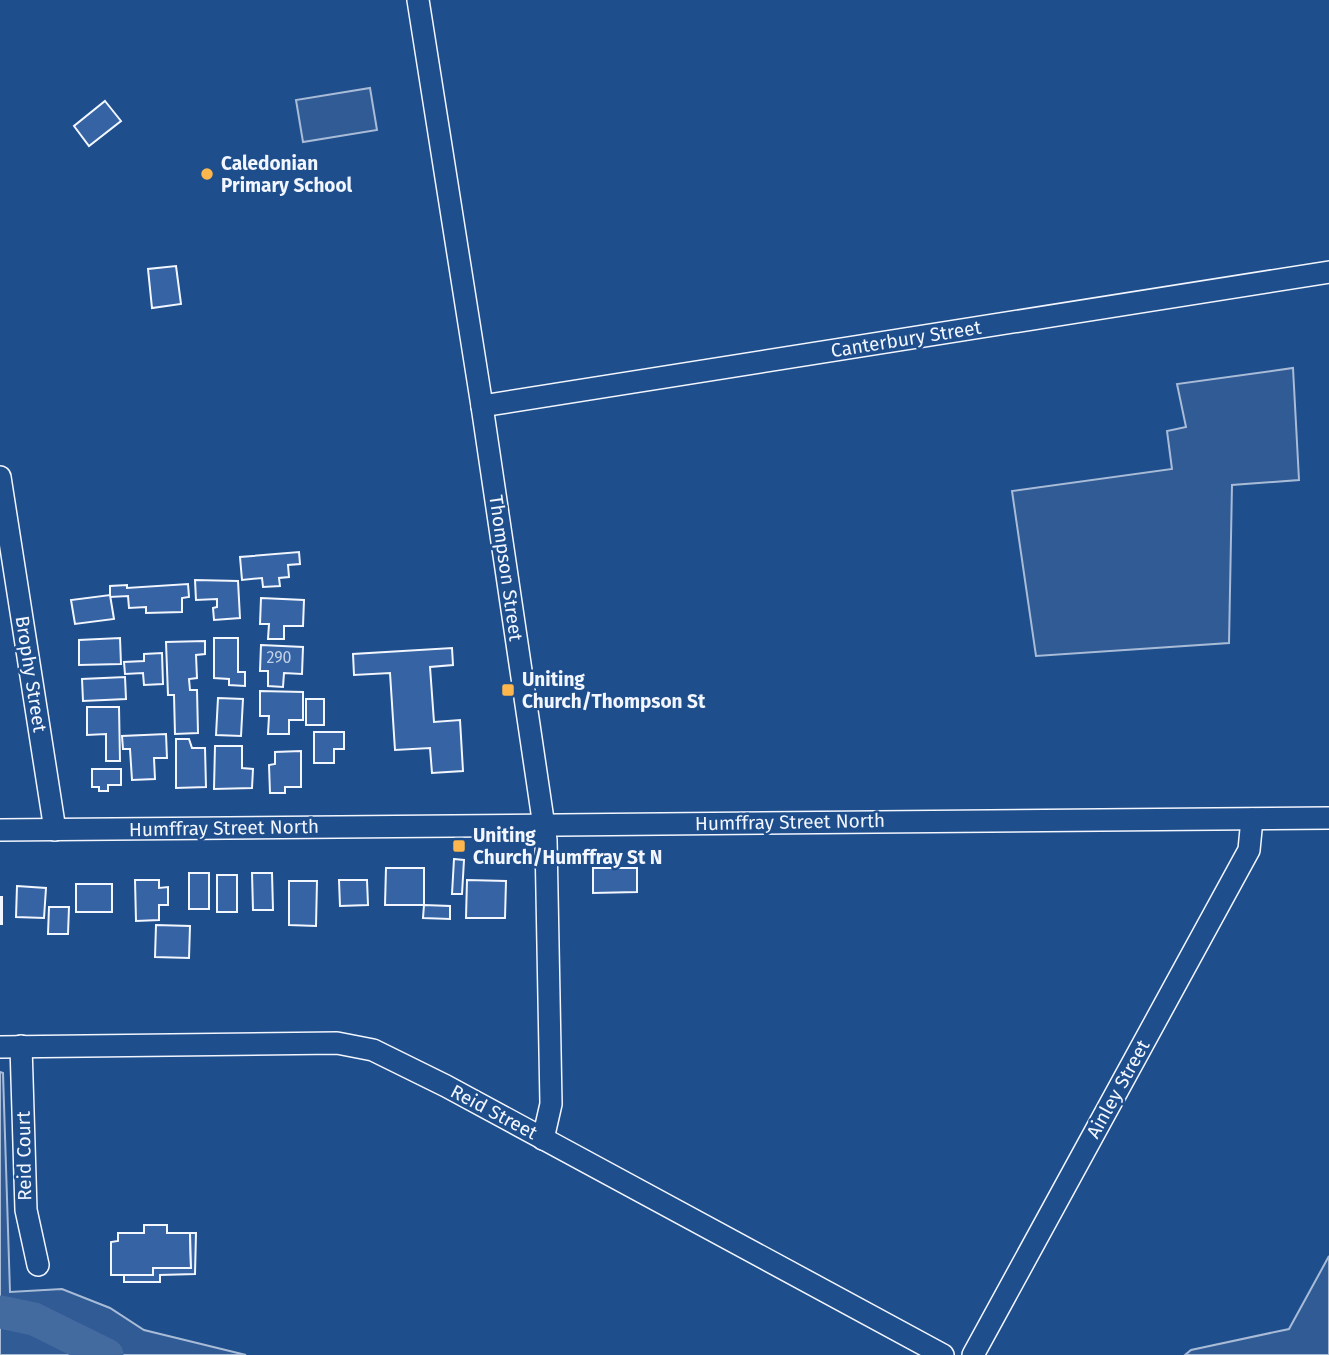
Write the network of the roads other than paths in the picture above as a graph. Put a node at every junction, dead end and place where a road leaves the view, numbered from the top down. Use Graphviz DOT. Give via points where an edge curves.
graph roads {
  1 [pos="418,0"];
  2 [pos="1329,272"];
  3 [pos="482,406"];
  4 [pos="0,477"];
  5 [pos="1329,818"];
  6 [pos="1252,819"];
  7 [pos="544,825"];
  8 [pos="0,830"];
  9 [pos="55,830"];
  10 [pos="22,1046"];
  11 [pos="0,1047"];
  12 [pos="543,1139"];
  13 [pos="37,1265"];
  14 [pos="943,1355"];
  15 [pos="973,1355"];
  1 -- 3 [label="street, Thompson Street"];
  2 -- 3 [label="street, Canterbury Street"];
  3 -- 7 [label="street, Thompson Street"];
  4 -- 9 [label="street, Brophy Street"];
  5 -- 6 [label="street, Humffray Street North"];
  6 -- 7 [label="street, Humffray Street North"];
  6 -- 15 [label="street, Ainley Street" via="1249,850"];
  7 -- 9 [label="street, Humffray Street North"];
  7 -- 12 [label="street, Thompson Street" via="551,1104"];
  8 -- 9 [label="street, Humffray Street North"];
  10 -- 11 [label="street, Reid Street"];
  10 -- 12 [label="street, Reid Street" via="351,1045 412,1068"];
  10 -- 13 [label="street, Reid Court" via="26,1210"];
  12 -- 14 [label="street, Reid Street"];
}
